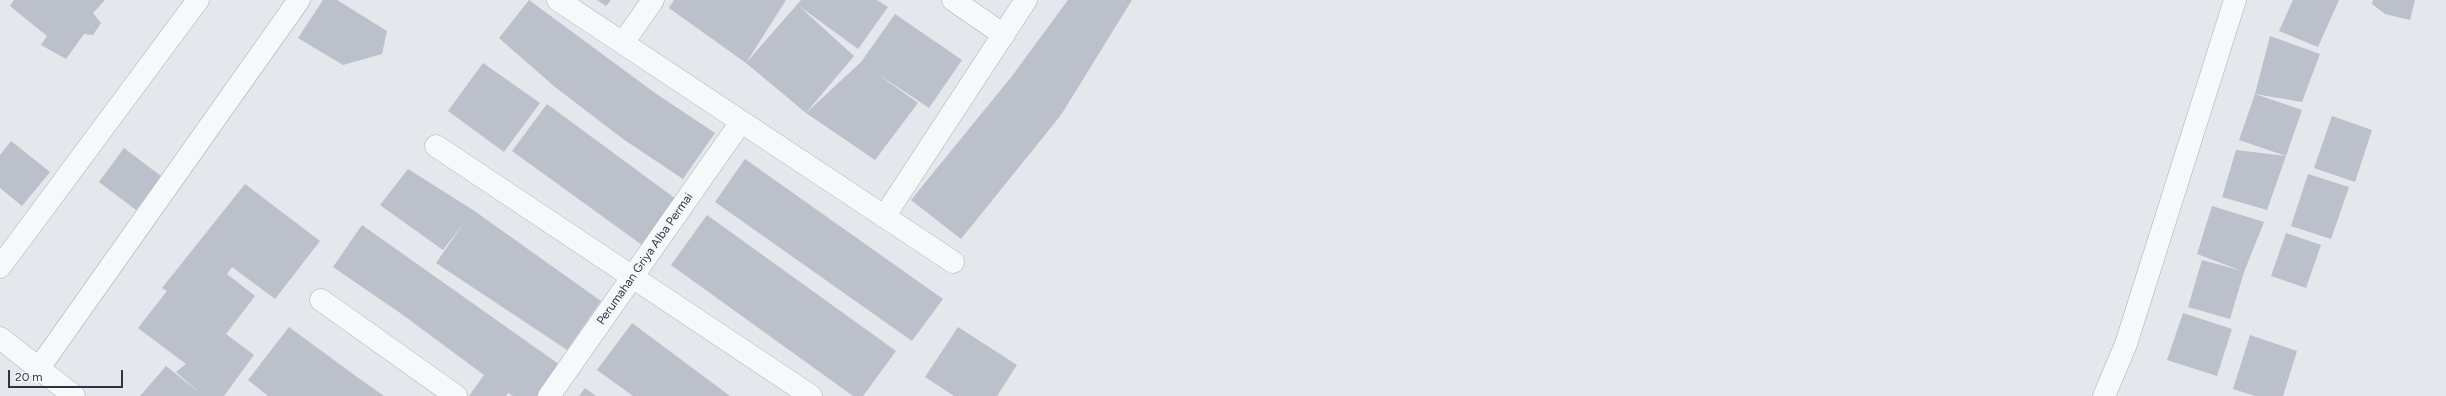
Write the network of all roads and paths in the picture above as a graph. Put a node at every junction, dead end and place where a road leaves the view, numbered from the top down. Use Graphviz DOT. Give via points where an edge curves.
graph roads {
  1 [pos="198,0"];
  2 [pos="299,0"];
  3 [pos="558,0"];
  4 [pos="653,0"];
  5 [pos="953,0"];
  6 [pos="1026,0"];
  7 [pos="2235,0"];
  8 [pos="1004,35"];
  9 [pos="623,44"];
  10 [pos="741,122"];
  11 [pos="436,146"];
  12 [pos="884,217"];
  13 [pos="953,262"];
  14 [pos="0,267"];
  15 [pos="632,277"];
  16 [pos="321,300"];
  17 [pos="0,338"];
  18 [pos="39,368"];
  19 [pos="74,396"];
  20 [pos="456,396"];
  21 [pos="549,396"];
  22 [pos="811,396"];
  23 [pos="2104,396"];
  1 -- 14 [label="street"];
  2 -- 18 [label="street"];
  3 -- 9 [label="street"];
  4 -- 9 [label="street"];
  5 -- 8 [label="street"];
  6 -- 8 [label="street"];
  7 -- 23 [label="street" via="2126,344"];
  8 -- 12 [label="street"];
  9 -- 10 [label="street"];
  10 -- 12 [label="street"];
  10 -- 15 [label="street, Perumahan Griya Alba Permai"];
  11 -- 15 [label="street"];
  12 -- 13 [label="street"];
  15 -- 21 [label="street, Perumahan Griya Alba Permai"];
  15 -- 22 [label="street"];
  16 -- 20 [label="street"];
  17 -- 18 [label="street"];
  18 -- 19 [label="street"];
}
